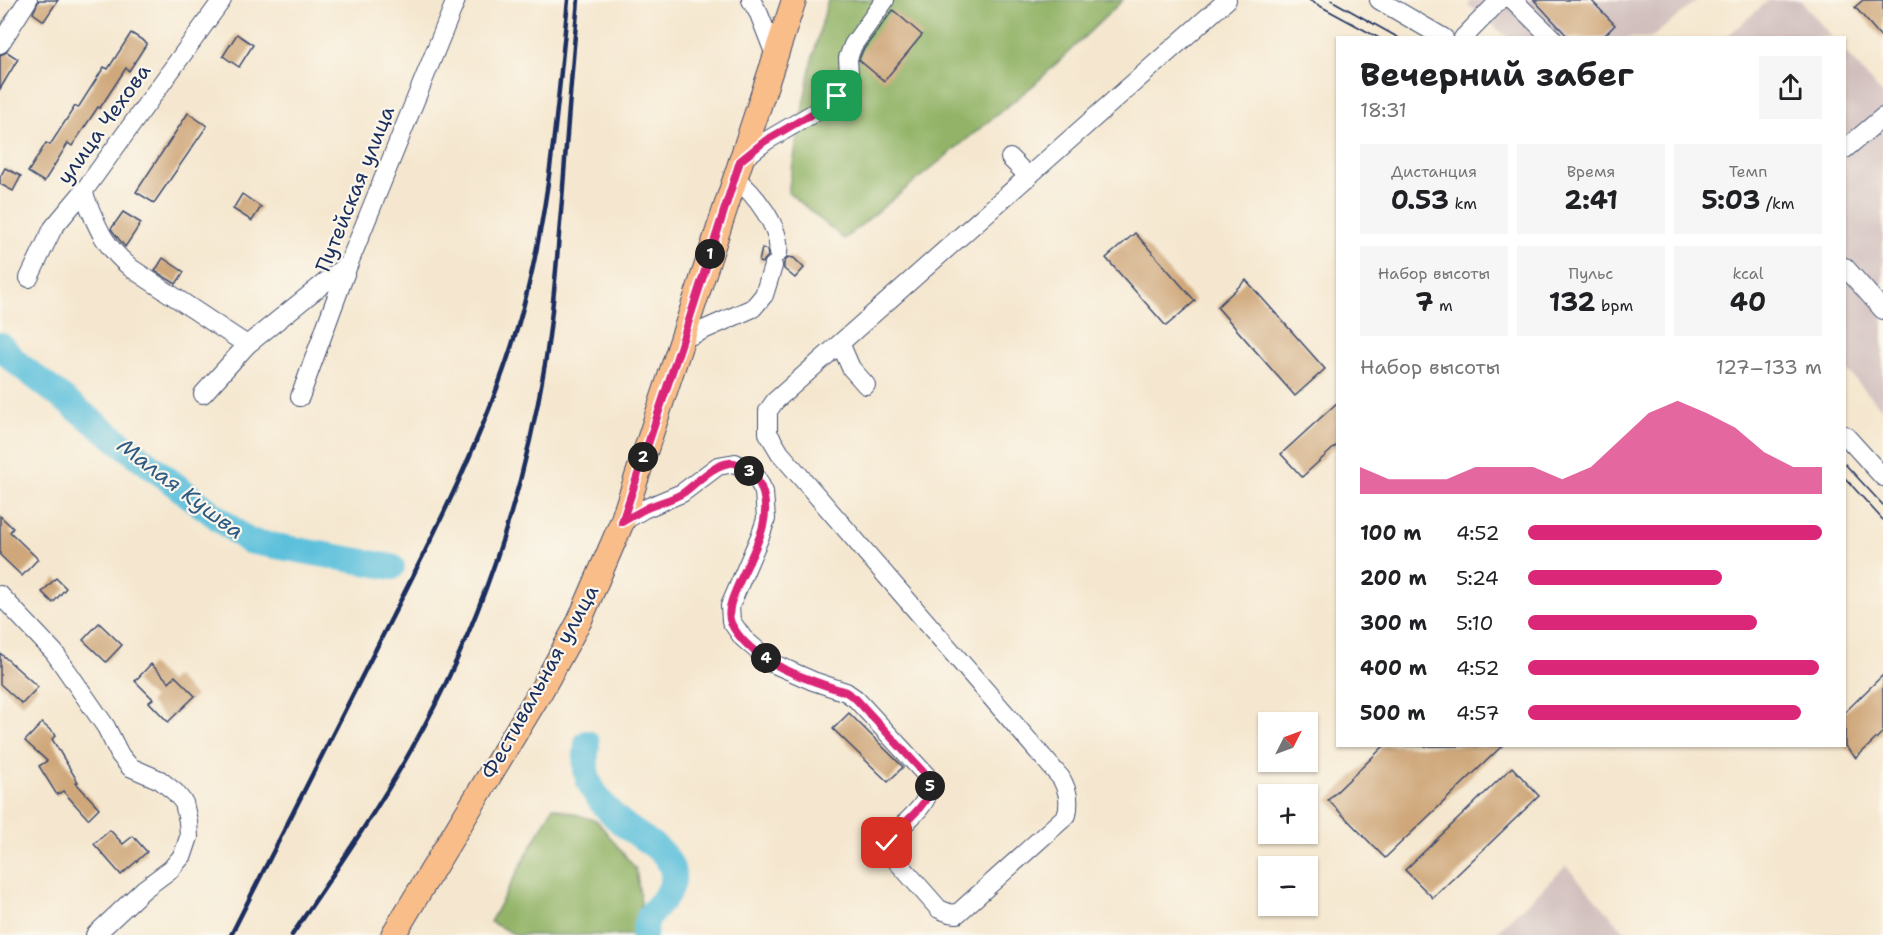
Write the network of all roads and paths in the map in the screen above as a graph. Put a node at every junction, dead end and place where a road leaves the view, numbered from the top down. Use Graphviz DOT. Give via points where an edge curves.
graph roads {
  1 [pos="28,0"];
  2 [pos="222,0"];
  3 [pos="456,0"];
  4 [pos="751,0"];
  5 [pos="885,0"];
  6 [pos="1227,0"];
  7 [pos="1379,0"];
  8 [pos="1500,0"];
  9 [pos="1513,0"];
  10 [pos="793,2"];
  11 [pos="1441,36"];
  12 [pos="1465,36"];
  13 [pos="1550,36"];
  14 [pos="0,44"];
  15 [pos="775,55"];
  16 [pos="1883,117"];
  17 [pos="1846,148"];
  18 [pos="1010,158"];
  19 [pos="737,169"];
  20 [pos="1029,177"];
  21 [pos="83,192"];
  22 [pos="349,263"];
  23 [pos="1846,268"];
  24 [pos="29,278"];
  25 [pos="1883,310"];
  26 [pos="683,339"];
  27 [pos="247,345"];
  28 [pos="841,345"];
  29 [pos="866,385"];
  30 [pos="203,394"];
  31 [pos="300,397"];
  32 [pos="1846,436"];
  33 [pos="1883,477"];
  34 [pos="622,522"];
  35 [pos="0,595"];
  36 [pos="95,935"];
  37 [pos="393,935"];
  1 -- 14 [label="street"];
  2 -- 21 [label="street, улица Чехова"];
  3 -- 22 [label="street, Путейская улица"];
  4 -- 15 [label="street"];
  5 -- 19 [label="street" via="853,45 848,58 849,74 837,96 765,141"];
  6 -- 20 [label="street"];
  7 -- 11 [label="street"];
  8 -- 12 [label="street"];
  9 -- 13 [label="street"];
  10 -- 15 [label="main road, Фестивальная улица"];
  15 -- 19 [label="main road, Фестивальная улица"];
  16 -- 17 [label="street"];
  18 -- 20 [label="street"];
  19 -- 26 [label="main road, Фестивальная улица"];
  19 -- 26 [label="street" via="780,243 776,260 764,295 753,308"];
  20 -- 28 [label="street"];
  21 -- 24 [label="street, улица Чехова" via="53,228"];
  21 -- 27 [label="street" via="100,235 115,254"];
  22 -- 27 [label="street"];
  22 -- 31 [label="street, Путейская улица"];
  23 -- 25 [label="street"];
  26 -- 34 [label="main road, Фестивальная улица"];
  27 -- 30 [label="street"];
  28 -- 29 [label="street" via="851,369"];
  28 -- 34 [label="street" via="775,401 768,411 772,442 1061,778 1068,792 1067,815 957,914 939,909 888,851 888,840 925,801 930,790 926,775 856,699 772,663 742,638 730,621 730,606 766,519 764,492 756,478 730,462 718,466 682,493"];
  32 -- 33 [label="street"];
  34 -- 37 [label="main road, Фестивальная улица" via="579,622 542,689"];
  35 -- 36 [label="street" via="61,662 130,767 160,780 184,802 189,837 183,855"];
}
